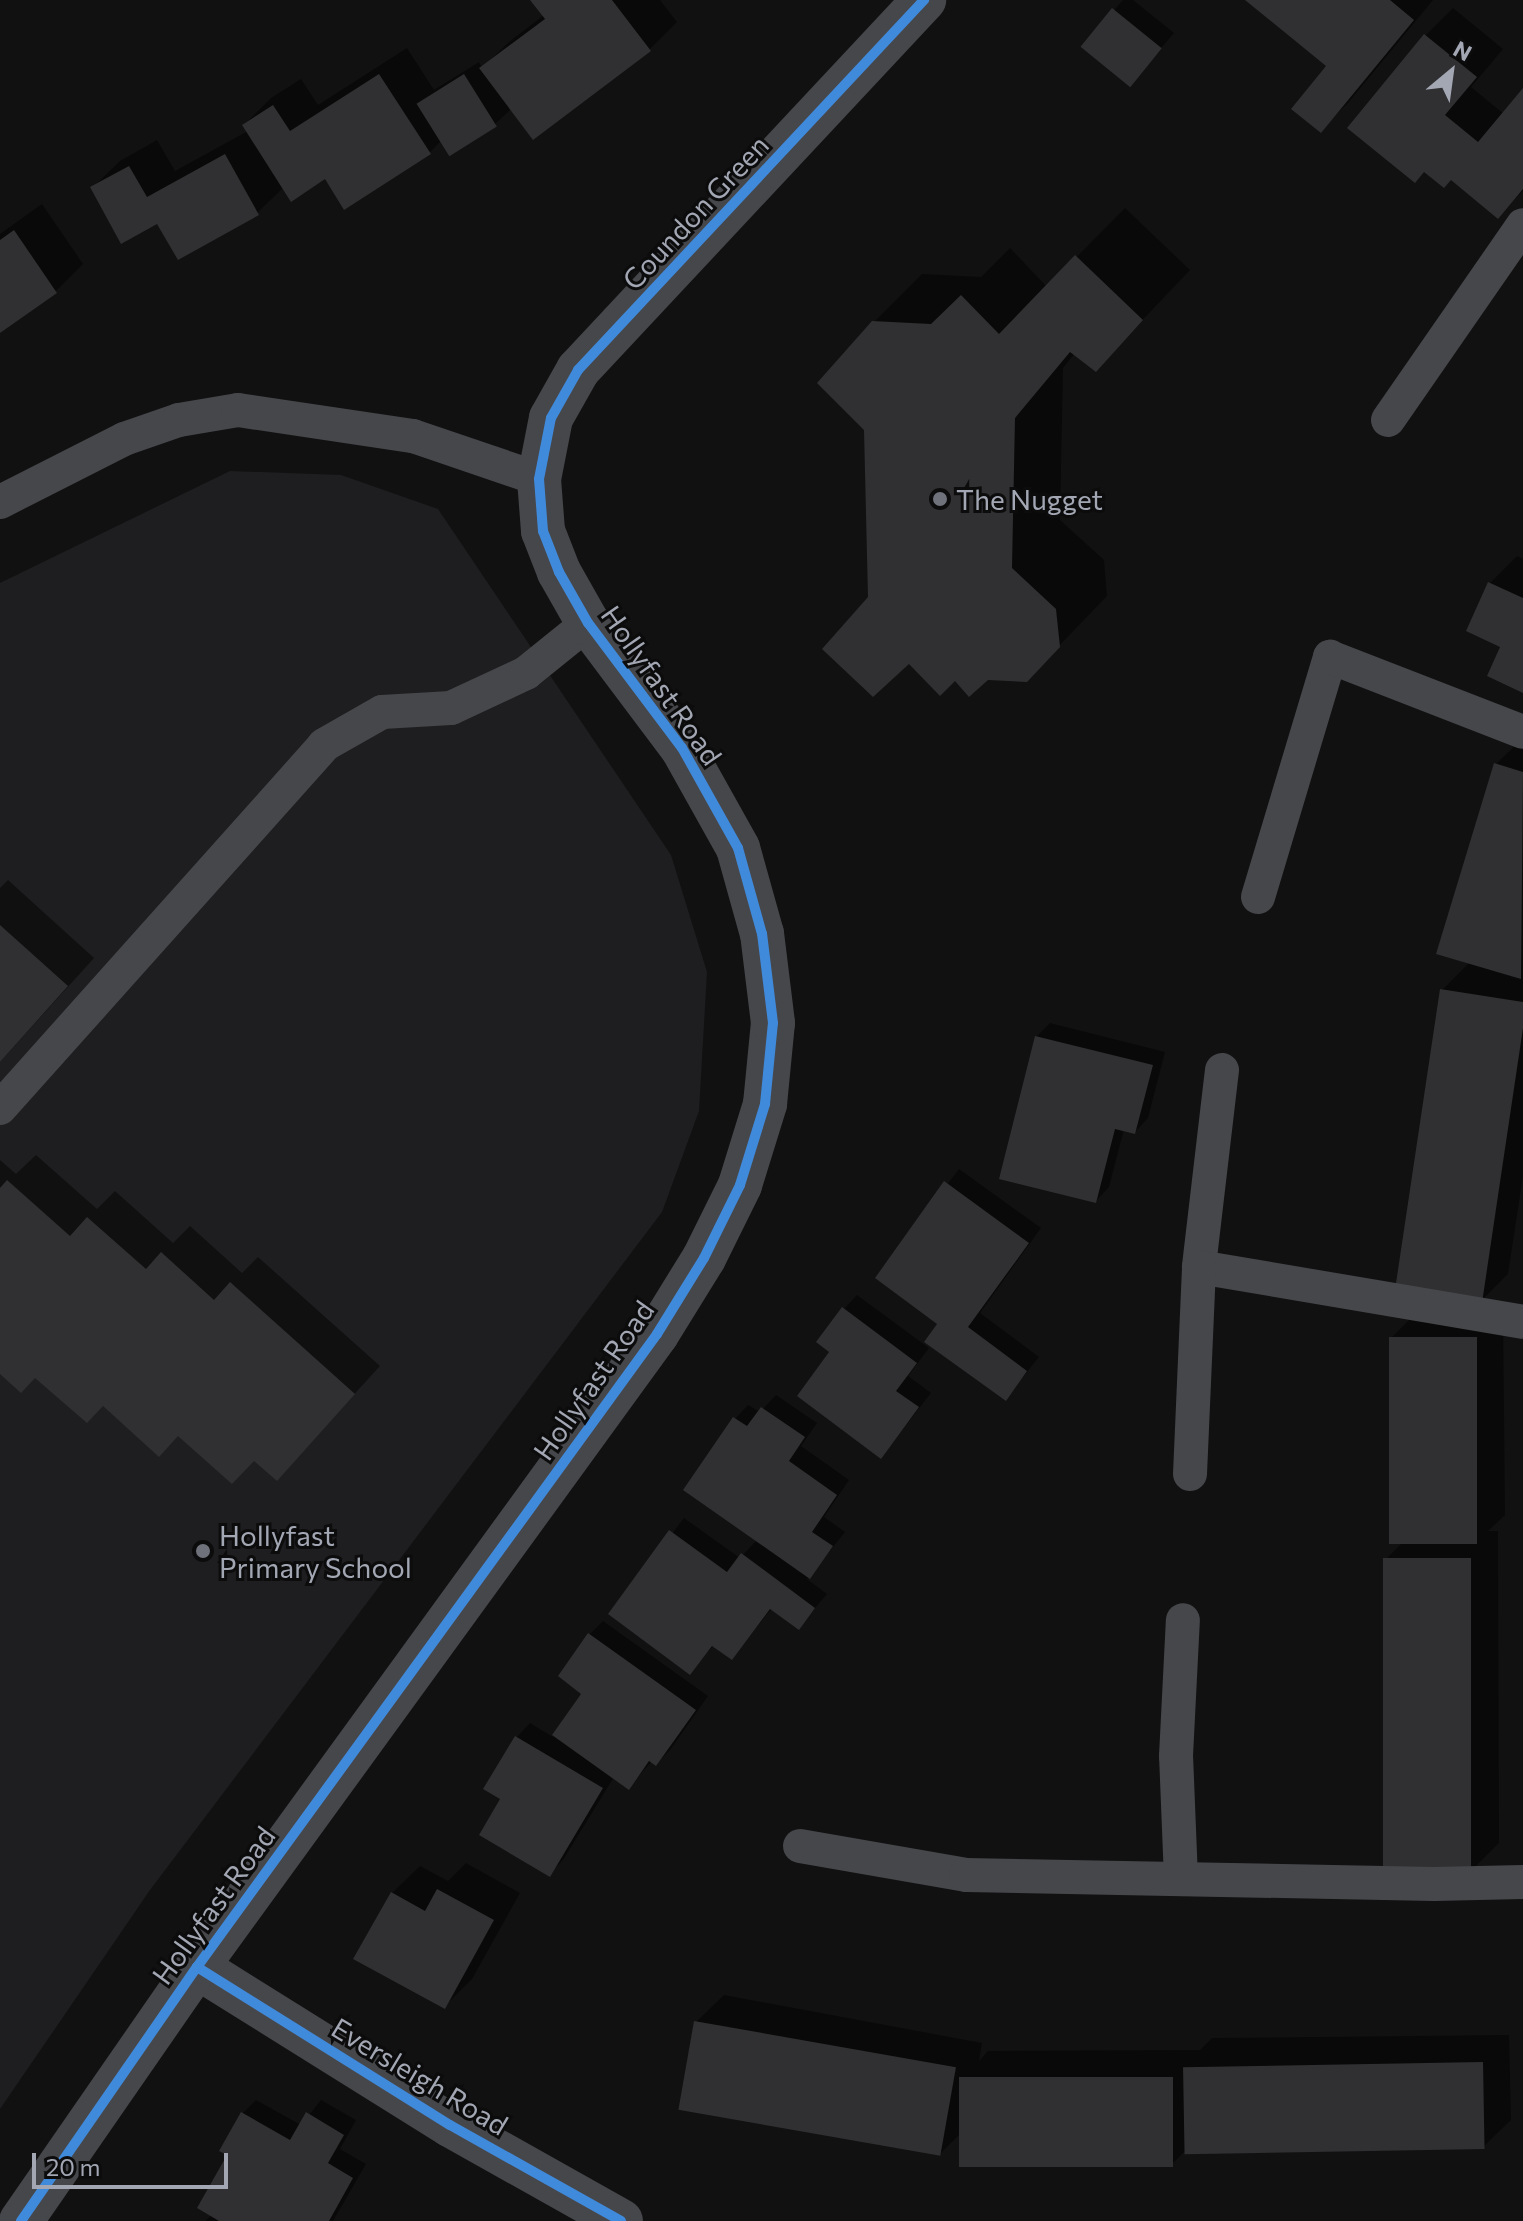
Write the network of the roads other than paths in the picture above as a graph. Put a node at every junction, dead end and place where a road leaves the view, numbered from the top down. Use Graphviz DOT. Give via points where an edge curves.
graph roads {
  1 [pos="913,4"];
  2 [pos="1523,225"];
  3 [pos="1388,420"];
  4 [pos="539,479"];
  5 [pos="0,502"];
  6 [pos="588,623"];
  7 [pos="1523,732"];
  8 [pos="1258,897"];
  9 [pos="1222,1070"];
  10 [pos="0,1108"];
  11 [pos="1199,1267"];
  12 [pos="1523,1322"];
  13 [pos="1190,1474"];
  14 [pos="1183,1620"];
  15 [pos="800,1846"];
  16 [pos="1181,1879"];
  17 [pos="1523,1882"];
  18 [pos="197,1967"];
  19 [pos="21,2221"];
  20 [pos="621,2221"];
  1 -- 4 [label="street, Coundon Green" via="578,370 551,418"];
  2 -- 3 [label="lane"];
  4 -- 5 [label="lane" via="413,436 238,410 179,420 124,439"];
  4 -- 6 [label="street, Hollyfast Road" via="543,531"];
  6 -- 10 [label="lane" via="526,673 451,708 382,712 324,745"];
  6 -- 18 [label="street, Hollyfast Road" via="682,748 738,848 762,934 773,1023 765,1104 740,1185 704,1258 657,1334"];
  7 -- 8 [label="lane" via="1330,657"];
  9 -- 11 [label="lane"];
  11 -- 12 [label="lane"];
  11 -- 13 [label="lane"];
  14 -- 16 [label="lane" via="1176,1756"];
  15 -- 16 [label="lane" via="966,1875"];
  16 -- 17 [label="lane"];
  18 -- 19 [label="street, Hollyfast Road"];
  18 -- 20 [label="street, Eversleigh Road" via="450,2125"];
}
